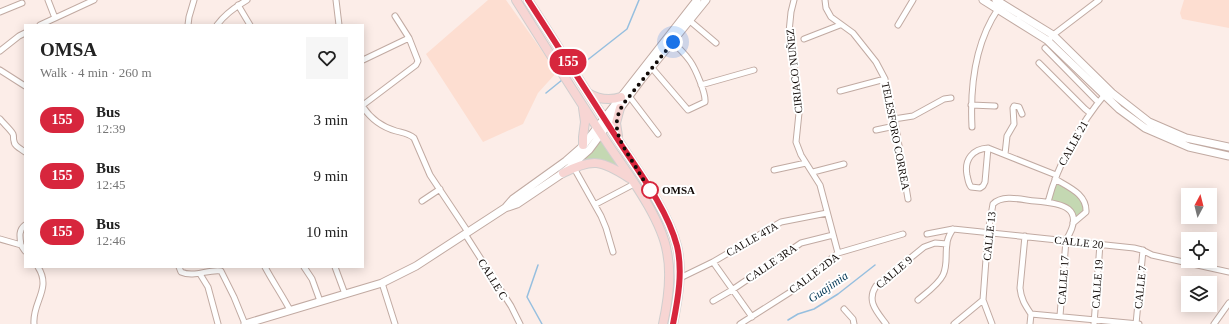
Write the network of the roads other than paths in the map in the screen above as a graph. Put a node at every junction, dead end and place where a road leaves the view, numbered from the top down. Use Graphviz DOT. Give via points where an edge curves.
graph roads {
  1 [pos="48,0"];
  2 [pos="94,0"];
  3 [pos="194,0"];
  4 [pos="247,0"];
  5 [pos="336,0"];
  6 [pos="516,0"];
  7 [pos="528,0"];
  8 [pos="697,0"];
  9 [pos="706,0"];
  10 [pos="794,0"];
  11 [pos="825,0"];
  12 [pos="913,0"];
  13 [pos="983,0"];
  14 [pos="996,0"];
  15 [pos="1099,0"];
  16 [pos="22,3"];
  17 [pos="239,3"];
  18 [pos="998,9"];
  19 [pos="0,12"];
  20 [pos="395,16"];
  21 [pos="52,21"];
  22 [pos="690,21"];
  23 [pos="188,24"];
  24 [pos="218,24"];
  25 [pos="250,24"];
  26 [pos="339,24"];
  27 [pos="840,25"];
  28 [pos="898,25"];
  29 [pos="24,34"];
  30 [pos="409,38"];
  31 [pos="804,39"];
  32 [pos="670,40"];
  33 [pos="1049,41"];
  34 [pos="716,43"];
  35 [pos="0,51"];
  36 [pos="364,60"];
  37 [pos="1039,63"];
  38 [pos="652,68"];
  39 [pos="0,70"];
  40 [pos="754,70"];
  41 [pos="885,79"];
  42 [pos="24,85"];
  43 [pos="701,85"];
  44 [pos="840,91"];
  45 [pos="587,92"];
  46 [pos="1107,92"];
  47 [pos="625,97"];
  48 [pos="951,98"];
  49 [pos="1098,102"];
  50 [pos="364,105"];
  51 [pos="583,105"];
  52 [pos="971,105"];
  53 [pos="995,106"];
  54 [pos="364,108"];
  55 [pos="620,108"];
  56 [pos="1090,113"];
  57 [pos="1022,114"];
  58 [pos="0,119"];
  59 [pos="894,119"];
  60 [pos="606,121"];
  61 [pos="895,126"];
  62 [pos="972,127"];
  63 [pos="599,130"];
  64 [pos="876,130"];
  65 [pos="658,134"];
  66 [pos="621,144"];
  67 [pos="583,145"];
  68 [pos="1229,147"];
  69 [pos="988,148"];
  70 [pos="24,151"];
  71 [pos="1005,154"];
  72 [pos="1229,156"];
  73 [pos="806,163"];
  74 [pos="844,164"];
  75 [pos="574,168"];
  76 [pos="774,170"];
  77 [pos="813,172"];
  78 [pos="563,173"];
  79 [pos="1056,177"];
  80 [pos="633,181"];
  81 [pos="440,189"];
  82 [pos="908,199"];
  83 [pos="422,201"];
  84 [pos="1048,202"];
  85 [pos="596,204"];
  86 [pos="505,208"];
  87 [pos="827,213"];
  88 [pos="1073,223"];
  89 [pos="24,226"];
  90 [pos="953,229"];
  91 [pos="988,232"];
  92 [pos="467,233"];
  93 [pos="904,234"];
  94 [pos="927,234"];
  95 [pos="833,235"];
  96 [pos="1025,236"];
  97 [pos="0,239"];
  98 [pos="1066,240"];
  99 [pos="947,244"];
  100 [pos="1100,244"];
  101 [pos="21,245"];
  102 [pos="24,250"];
  103 [pos="1144,250"];
  104 [pos="613,252"];
  105 [pos="838,253"];
  106 [pos="713,262"];
  107 [pos="38,268"];
  108 [pos="179,268"];
  109 [pos="266,268"];
  110 [pos="305,268"];
  111 [pos="335,268"];
  112 [pos="1229,272"];
  113 [pos="200,274"];
  114 [pos="680,278"];
  115 [pos="382,283"];
  116 [pos="732,290"];
  117 [pos="345,294"];
  118 [pos="918,300"];
  119 [pos="983,300"];
  120 [pos="320,301"];
  121 [pos="712,301"];
  122 [pos="1229,302"];
  123 [pos="844,309"];
  124 [pos="290,310"];
  125 [pos="1031,314"];
  126 [pos="1060,316"];
  127 [pos="752,317"];
  128 [pos="1094,322"];
  129 [pos="34,324"];
  130 [pos="218,324"];
  131 [pos="245,324"];
  132 [pos="395,324"];
  133 [pos="520,324"];
  134 [pos="663,324"];
  135 [pos="673,324"];
  136 [pos="740,324"];
  137 [pos="854,324"];
  138 [pos="886,324"];
  139 [pos="954,324"];
  140 [pos="992,324"];
  141 [pos="1030,324"];
  142 [pos="1137,324"];
  143 [pos="1214,324"];
  1 -- 21 [label="street"];
  2 -- 21 [label="street"];
  3 -- 23 [label="street"];
  4 -- 17 [label="street"];
  5 -- 26 [label="street"];
  6 -- 51 [label="main road"];
  7 -- 45 [label="main road"];
  8 -- 32 [label="main road"];
  9 -- 22 [label="main road"];
  10 -- 73 [label="street, CIRIACO NUÑEZ" via="789,32 799,100 796,142"];
  11 -- 27 [label="street, TELESFORO CORREA" via="827,12"];
  12 -- 28 [label="street"];
  13 -- 18 [label="main road"];
  14 -- 33 [label="main road"];
  15 -- 33 [label="street"];
  16 -- 19 [label="street"];
  17 -- 24 [label="street"];
  17 -- 25 [label="street"];
  18 -- 33 [label="main road"];
  18 -- 52 [label="street" via="984,36 975,70"];
  20 -- 30 [label="street"];
  22 -- 32 [label="main road"];
  22 -- 34 [label="street"];
  27 -- 31 [label="street"];
  27 -- 41 [label="street, TELESFORO CORREA" via="853,33 876,62"];
  29 -- 35 [label="street"];
  30 -- 36 [label="street"];
  30 -- 50 [label="street" via="417,64"];
  32 -- 38 [label="main road"];
  32 -- 43 [label="street" via="690,61"];
  32 -- 47 [label="main road"];
  33 -- 46 [label="main road"];
  33 -- 49 [label="street"];
  37 -- 56 [label="street"];
  38 -- 43 [label="street" via="688,110 705,102"];
  38 -- 47 [label="main road"];
  39 -- 42 [label="street"];
  40 -- 43 [label="street"];
  41 -- 44 [label="street"];
  41 -- 59 [label="street, TELESFORO CORREA"];
  45 -- 47 [label="main road" via="604,99"];
  45 -- 60 [label="main road"];
  46 -- 49 [label="street, CALLE 21"];
  46 -- 68 [label="main road" via="1160,128 1186,138"];
  46 -- 72 [label="main road" via="1123,112 1152,132 1189,148"];
  47 -- 55 [label="main road"];
  47 -- 60 [label="main road"];
  47 -- 65 [label="street"];
  48 -- 59 [label="street" via="944,99 913,116"];
  49 -- 56 [label="street, CALLE 21"];
  51 -- 63 [label="main road"];
  51 -- 67 [label="main road"];
  52 -- 53 [label="street"];
  52 -- 62 [label="street"];
  54 -- 81 [label="street, CALLE C" via="382,125 414,138 430,174"];
  55 -- 60 [label="main road"];
  55 -- 66 [label="main road" via="616,123"];
  56 -- 79 [label="street, CALLE 21"];
  57 -- 71 [label="street" via="1019,107 1014,106 1014,124 1007,136"];
  58 -- 70 [label="street" via="14,137 15,145"];
  59 -- 61 [label="street, TELESFORO CORREA"];
  60 -- 63 [label="main road"];
  60 -- 66 [label="main road"];
  61 -- 64 [label="street"];
  61 -- 82 [label="street, TELESFORO CORREA"];
  63 -- 67 [label="main road"];
  63 -- 78 [label="main road" via="589,150"];
  63 -- 80 [label="main road"];
  66 -- 114 [label="main road" via="666,217 677,246"];
  67 -- 86 [label="main road"];
  69 -- 69 [label="street" via="982,148 968,159 966,168 971,187 984,186"];
  69 -- 71 [label="street, CALLE 17"];
  71 -- 79 [label="street, CALLE 17"];
  73 -- 76 [label="street"];
  73 -- 77 [label="street, CIRIACO NUÑEZ"];
  74 -- 77 [label="street"];
  75 -- 78 [label="main road"];
  75 -- 80 [label="main road" via="584,164 600,163"];
  75 -- 85 [label="street"];
  77 -- 87 [label="street, CIRIACO NUÑEZ" via="820,186"];
  78 -- 86 [label="main road" via="517,204"];
  79 -- 84 [label="street, CALLE 21"];
  79 -- 88 [label="street, CALLE 17" via="1083,197 1086,204 1086,212"];
  80 -- 85 [label="street"];
  80 -- 134 [label="main road" via="657,222 667,251 669,287"];
  81 -- 83 [label="street"];
  81 -- 92 [label="street, CALLE C"];
  84 -- 88 [label="street" via="1064,206 1070,211"];
  84 -- 91 [label="street, CALLE 13" via="1005,198 996,200 992,207"];
  85 -- 104 [label="street"];
  86 -- 92 [label="main road"];
  87 -- 95 [label="street, CIRIACO NUÑEZ"];
  87 -- 106 [label="street, CALLE 4TA" via="781,222"];
  88 -- 98 [label="street, CALLE 17"];
  89 -- 101 [label="street" via="20,234"];
  90 -- 91 [label="street, CALLE 20"];
  90 -- 94 [label="street, CALLE 20"];
  90 -- 99 [label="street"];
  91 -- 96 [label="street, CALLE 20"];
  91 -- 119 [label="street, CALLE 13"];
  92 -- 115 [label="main road" via="416,266"];
  92 -- 133 [label="street, CALLE C"];
  93 -- 105 [label="street, CALLE 2DA"];
  95 -- 105 [label="street, CIRIACO NUÑEZ"];
  95 -- 116 [label="street, CALLE 3RA" via="801,243"];
  96 -- 98 [label="street, CALLE 20"];
  96 -- 125 [label="street" via="1020,288 1021,296"];
  97 -- 101 [label="street"];
  98 -- 100 [label="street, CALLE 20"];
  98 -- 126 [label="street, CALLE 17"];
  99 -- 118 [label="street" via="943,275"];
  99 -- 138 [label="street, CALLE 9" via="936,243 926,246 876,286 873,291 873,304"];
  100 -- 103 [label="street, CALLE 20"];
  100 -- 128 [label="street, CALLE 19"];
  101 -- 102 [label="street"];
  103 -- 112 [label="street, CALLE 20" via="1152,255"];
  103 -- 142 [label="street, CALLE 7"];
  105 -- 127 [label="street, CALLE 2DA" via="792,291"];
  106 -- 114 [label="street, CALLE 4TA"];
  106 -- 116 [label="street"];
  107 -- 129 [label="street" via="44,285 34,313"];
  108 -- 113 [label="street" via="185,274"];
  109 -- 124 [label="street"];
  110 -- 120 [label="street"];
  111 -- 117 [label="street"];
  113 -- 130 [label="street" via="208,287"];
  113 -- 131 [label="street" via="221,271"];
  114 -- 135 [label="main road"];
  115 -- 117 [label="main road"];
  115 -- 132 [label="street"];
  116 -- 121 [label="street, CALLE 3RA"];
  116 -- 127 [label="street"];
  117 -- 120 [label="main road"];
  119 -- 139 [label="street"];
  119 -- 140 [label="street, CALLE 13"];
  120 -- 124 [label="main road"];
  122 -- 143 [label="street"];
  123 -- 137 [label="street"];
  124 -- 131 [label="main road"];
  125 -- 126 [label="street"];
  125 -- 141 [label="street"];
  126 -- 128 [label="street"];
  127 -- 136 [label="street"];
  128 -- 142 [label="street"];
}
